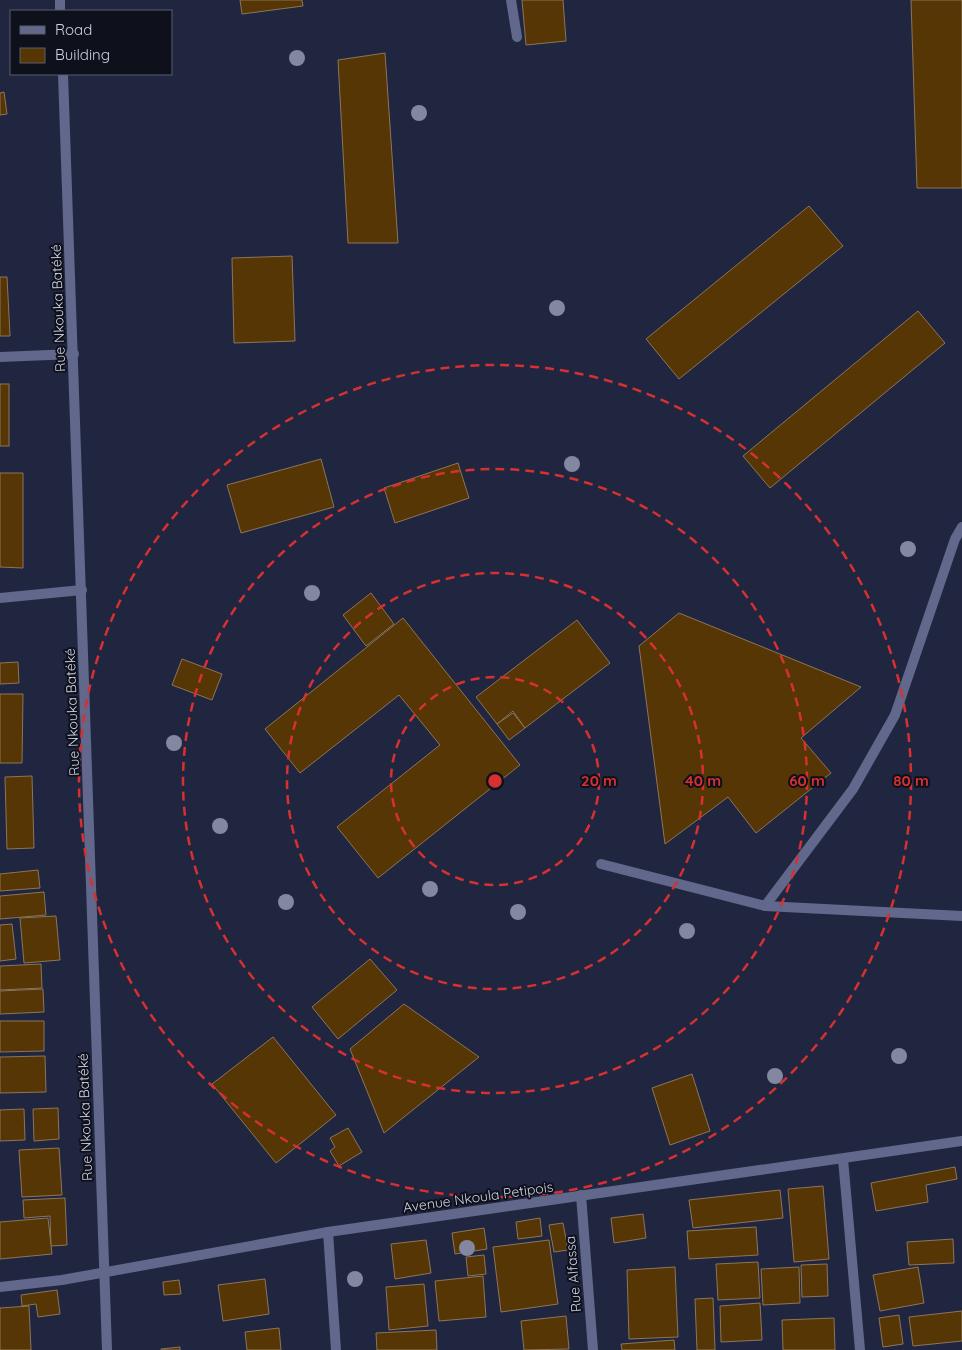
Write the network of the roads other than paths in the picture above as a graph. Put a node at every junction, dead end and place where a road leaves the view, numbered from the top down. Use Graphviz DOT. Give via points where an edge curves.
graph roads {
  1 [pos="511,0"];
  2 [pos="517,37"];
  3 [pos="62,75"];
  4 [pos="74,354"];
  5 [pos="0,357"];
  6 [pos="962,527"];
  7 [pos="82,590"];
  8 [pos="0,598"];
  9 [pos="601,864"];
  10 [pos="765,906"];
  11 [pos="962,916"];
  12 [pos="962,1141"];
  13 [pos="843,1159"];
  14 [pos="581,1195"];
  15 [pos="328,1232"];
  16 [pos="104,1273"];
  17 [pos="0,1287"];
  18 [pos="108,1350"];
  19 [pos="336,1350"];
  20 [pos="593,1350"];
  21 [pos="860,1350"];
  1 -- 2 [label="street"];
  3 -- 4 [label="street, Rue Nkouka Batéké"];
  4 -- 5 [label="street"];
  4 -- 7 [label="street, Rue Nkouka Batéké"];
  6 -- 10 [label="street" via="955,539 895,714 853,789"];
  7 -- 8 [label="street"];
  7 -- 16 [label="street, Rue Nkouka Batéké"];
  9 -- 10 [label="street"];
  10 -- 11 [label="street"];
  12 -- 13 [label="street, Avenue Nkoula Petipois"];
  13 -- 14 [label="street, Avenue Nkoula Petipois"];
  13 -- 21 [label="street"];
  14 -- 15 [label="street, Avenue Nkoula Petipois"];
  14 -- 20 [label="street, Rue Alfassa"];
  15 -- 16 [label="street, Avenue Nkoula Petipois"];
  15 -- 19 [label="street"];
  16 -- 17 [label="street, Avenue Nkoula Petipois"];
  16 -- 18 [label="street, Rue Nkouka Batéké"];
}
